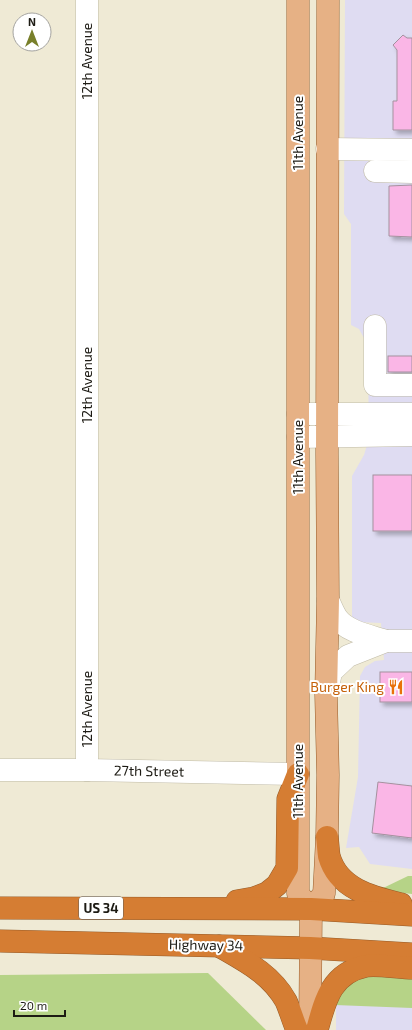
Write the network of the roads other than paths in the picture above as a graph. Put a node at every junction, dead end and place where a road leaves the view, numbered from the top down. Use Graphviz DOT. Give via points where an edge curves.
graph roads {
  1 [pos="87,0"];
  2 [pos="298,0"];
  3 [pos="328,0"];
  4 [pos="327,149"];
  5 [pos="412,150"];
  6 [pos="375,171"];
  7 [pos="412,172"];
  8 [pos="375,326"];
  9 [pos="412,385"];
  10 [pos="298,414"];
  11 [pos="328,414"];
  12 [pos="412,414"];
  13 [pos="412,435"];
  14 [pos="327,436"];
  15 [pos="298,437"];
  16 [pos="328,600"];
  17 [pos="386,641"];
  18 [pos="412,641"];
  19 [pos="326,694"];
  20 [pos="0,770"];
  21 [pos="87,770"];
  22 [pos="298,774"];
  23 [pos="327,837"];
  24 [pos="412,907"];
  25 [pos="0,908"];
  26 [pos="202,908"];
  27 [pos="311,909"];
  28 [pos="412,915"];
  29 [pos="0,941"];
  30 [pos="218,946"];
  31 [pos="310,948"];
  32 [pos="412,954"];
  33 [pos="412,968"];
  34 [pos="297,1030"];
  35 [pos="310,1030"];
  36 [pos="317,1030"];
  1 -- 21 [label="street, 12th Avenue"];
  2 -- 10 [label="main road, 11th Avenue"];
  3 -- 4 [label="main road, 11th Avenue"];
  4 -- 5 [label="street"];
  4 -- 11 [label="main road, 11th Avenue"];
  6 -- 7 [label="street"];
  8 -- 9 [label="street" via="375,385"];
  10 -- 11 [label="street"];
  10 -- 15 [label="main road, 11th Avenue"];
  11 -- 12 [label="street"];
  11 -- 14 [label="main road, 11th Avenue"];
  13 -- 14 [label="street"];
  14 -- 15 [label="street"];
  14 -- 16 [label="main road, 11th Avenue"];
  15 -- 22 [label="main road, 11th Avenue"];
  16 -- 17 [label="street" via="337,619 343,624"];
  16 -- 19 [label="main road, 11th Avenue"];
  17 -- 18 [label="street"];
  17 -- 19 [label="street" via="359,650 340,663 331,672"];
  19 -- 23 [label="main road, 11th Avenue"];
  20 -- 21 [label="street, 27th Street"];
  21 -- 22 [label="street, 27th Street"];
  22 -- 26 [label="highway" via="288,799 287,868 277,885 267,893 254,898"];
  22 -- 27 [label="main road, 11th Avenue" via="298,894"];
  23 -- 24 [label="highway" via="330,857 337,874 348,885 371,896"];
  23 -- 27 [label="main road, 11th Avenue" via="324,894"];
  25 -- 26 [label="highway, US 34"];
  26 -- 27 [label="highway, US 34"];
  27 -- 28 [label="highway, US 34"];
  27 -- 31 [label="main road"];
  29 -- 30 [label="highway, Highway 34"];
  30 -- 31 [label="highway, Highway 34"];
  30 -- 34 [label="highway" via="270,979 286,1001"];
  31 -- 32 [label="highway, Highway 34"];
  31 -- 35 [label="main road"];
  33 -- 36 [label="highway" via="367,966 351,971 337,981 330,992"];
}
